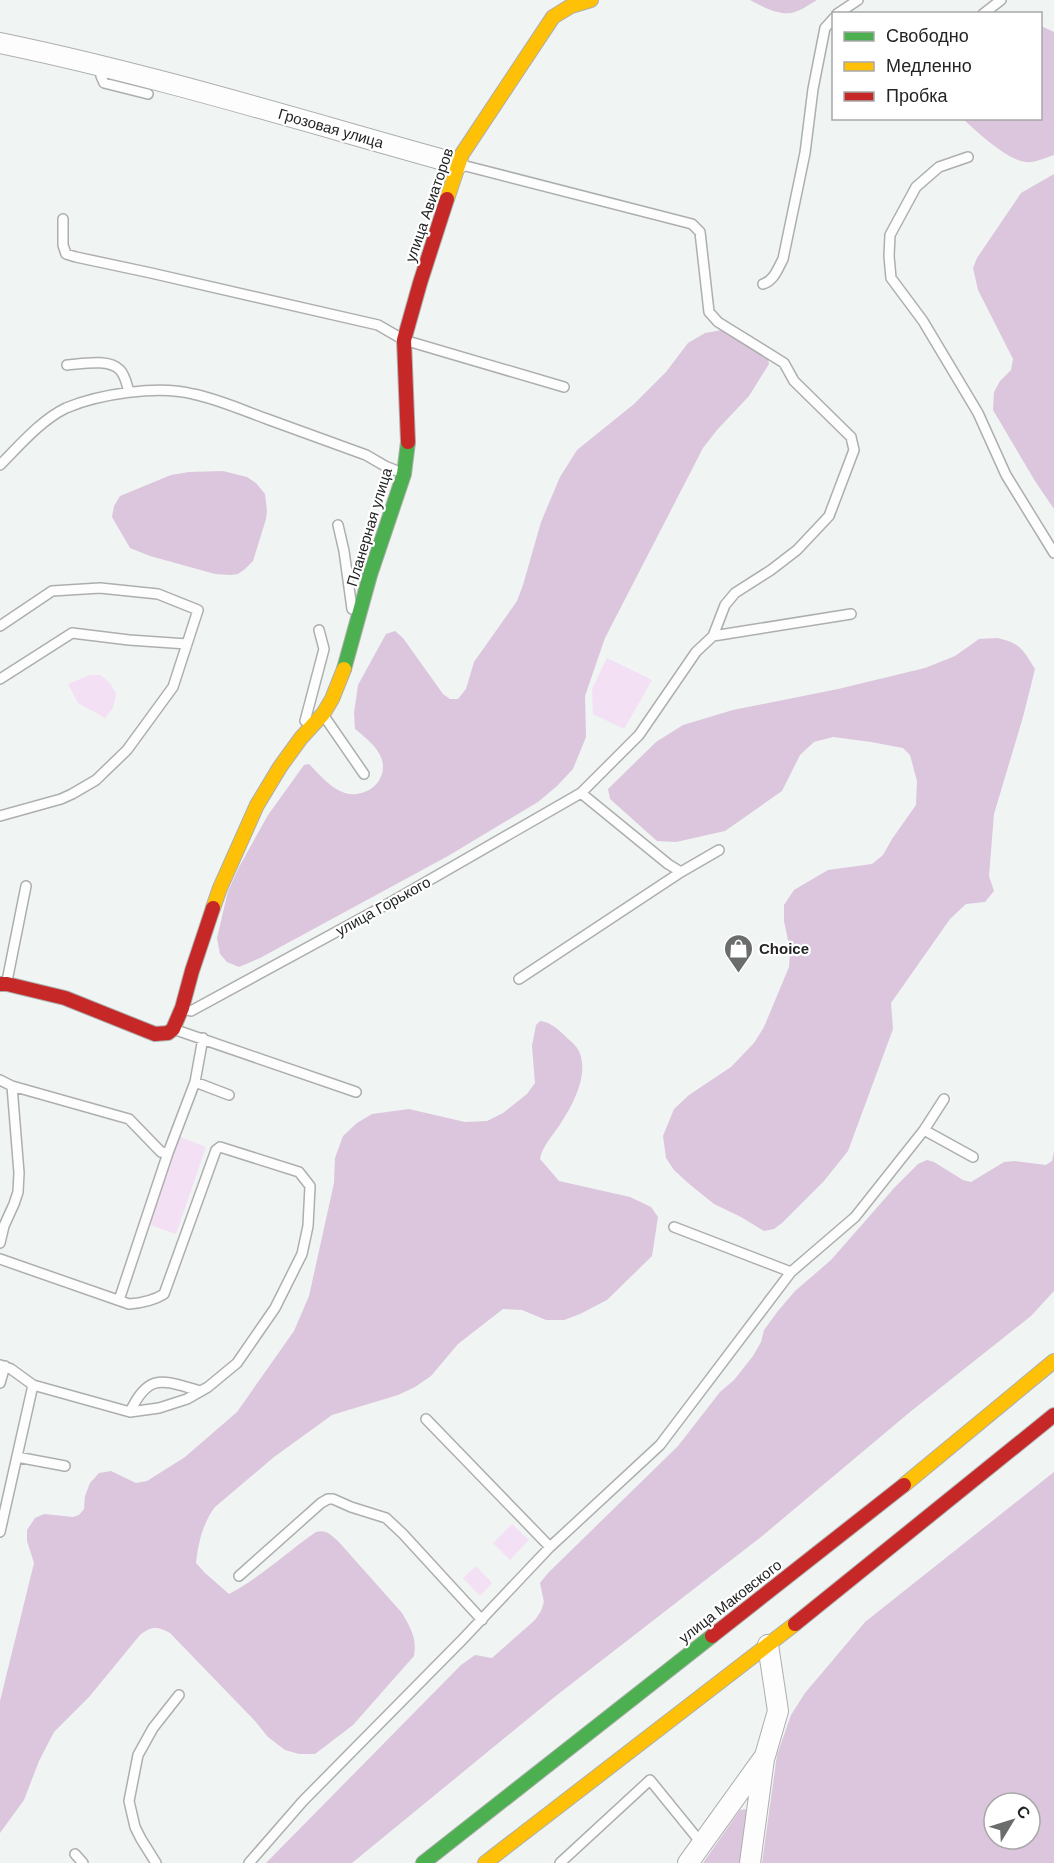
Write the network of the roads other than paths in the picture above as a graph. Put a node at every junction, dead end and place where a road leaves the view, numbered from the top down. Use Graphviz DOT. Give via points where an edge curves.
graph roads {
  1 [pos="591,0"];
  2 [pos="858,0"];
  3 [pos="1001,0"];
  4 [pos="570,3"];
  5 [pos="840,12"];
  6 [pos="986,12"];
  7 [pos="832,20"];
  8 [pos="0,43"];
  9 [pos="104,67"];
  10 [pos="148,94"];
  11 [pos="968,157"];
  12 [pos="458,164"];
  13 [pos="63,219"];
  14 [pos="763,284"];
  15 [pos="404,340"];
  16 [pos="67,365"];
  17 [pos="564,387"];
  18 [pos="129,392"];
  19 [pos="0,465"];
  20 [pos="404,474"];
  21 [pos="338,525"];
  22 [pos="1054,553"];
  23 [pos="851,614"];
  24 [pos="358,618"];
  25 [pos="0,626"];
  26 [pos="320,630"];
  27 [pos="713,636"];
  28 [pos="187,644"];
  29 [pos="0,679"];
  30 [pos="322,714"];
  31 [pos="301,738"];
  32 [pos="364,774"];
  33 [pos="581,792"];
  34 [pos="0,816"];
  35 [pos="719,850"];
  36 [pos="681,872"];
  37 [pos="26,886"];
  38 [pos="519,979"];
  39 [pos="3,984"];
  40 [pos="182,1008"];
  41 [pos="173,1029"];
  42 [pos="203,1038"];
  43 [pos="0,1080"];
  44 [pos="195,1082"];
  45 [pos="12,1086"];
  46 [pos="356,1092"];
  47 [pos="229,1095"];
  48 [pos="944,1099"];
  49 [pos="924,1130"];
  50 [pos="168,1154"];
  51 [pos="973,1156"];
  52 [pos="674,1227"];
  53 [pos="0,1243"];
  54 [pos="0,1259"];
  55 [pos="791,1272"];
  56 [pos="119,1300"];
  57 [pos="1054,1361"];
  58 [pos="3,1366"];
  59 [pos="0,1383"];
  60 [pos="33,1385"];
  61 [pos="200,1391"];
  62 [pos="130,1412"];
  63 [pos="1054,1415"];
  64 [pos="426,1419"];
  65 [pos="17,1456"];
  66 [pos="65,1466"];
  67 [pos="0,1533"];
  68 [pos="550,1546"];
  69 [pos="239,1576"];
  70 [pos="482,1620"];
  71 [pos="768,1645"];
  72 [pos="179,1695"];
  73 [pos="765,1756"];
  74 [pos="702,1844"];
  75 [pos="75,1854"];
  76 [pos="83,1863"];
  77 [pos="156,1863"];
  78 [pos="249,1863"];
  79 [pos="423,1863"];
  80 [pos="485,1863"];
  81 [pos="560,1863"];
  82 [pos="688,1863"];
  83 [pos="750,1863"];
  1 -- 4 [label="main road, улица Авиаторов"];
  2 -- 5 [label="lane"];
  3 -- 6 [label="lane"];
  4 -- 12 [label="main road, улица Авиаторов" via="553,17"];
  7 -- 14 [label="lane" via="825,28 783,259 773,278"];
  8 -- 9 [label="street, Грозовая улица"];
  9 -- 10 [label="lane" via="104,83"];
  9 -- 12 [label="street, Грозовая улица"];
  11 -- 22 [label="lane" via="939,167 916,187 890,235 891,278 923,321 978,413 1006,475"];
  12 -- 15 [label="main road, улица Авиаторов"];
  12 -- 27 [label="lane, Грозовая улица" via="692,224 700,232 709,312 718,322 784,363 794,381 851,437 854,450 829,516 796,550 735,593 725,605"];
  13 -- 15 [label="lane" via="66,254 378,325"];
  15 -- 17 [label="lane"];
  15 -- 20 [label="main road, Планерная улица" via="408,444"];
  16 -- 18 [label="lane" via="113,365 120,370"];
  18 -- 19 [label="lane" via="66,409 39,426"];
  18 -- 20 [label="lane" via="191,393 222,402 366,455"];
  20 -- 24 [label="main road, Планерная улица"];
  21 -- 24 [label="lane" via="352,608"];
  23 -- 27 [label="lane"];
  24 -- 30 [label="main road, Планерная улица" via="342,676"];
  25 -- 28 [label="lane" via="52,591 112,589 158,594 198,610"];
  26 -- 31 [label="lane" via="324,649"];
  27 -- 33 [label="lane, улица Горького" via="696,652 639,735"];
  28 -- 29 [label="lane" via="72,633"];
  28 -- 34 [label="lane" via="173,687 127,750 96,780 61,799"];
  30 -- 31 [label="main road, Планерная улица"];
  30 -- 32 [label="lane"];
  31 -- 40 [label="main road, Планерная улица" via="257,805 237,849 220,888"];
  33 -- 36 [label="lane"];
  33 -- 40 [label="lane, улица Горького" via="191,1011"];
  35 -- 36 [label="lane"];
  36 -- 38 [label="lane"];
  37 -- 39 [label="lane"];
  39 -- 41 [label="main road" via="65,999 155,1034"];
  40 -- 41 [label="main road, Планерная улица"];
  41 -- 42 [label="lane"];
  42 -- 44 [label="lane"];
  42 -- 46 [label="lane"];
  43 -- 45 [label="lane"];
  44 -- 47 [label="lane"];
  44 -- 50 [label="lane"];
  45 -- 50 [label="lane" via="129,1119 161,1152"];
  45 -- 53 [label="lane" via="19,1173 16,1198"];
  48 -- 49 [label="lane"];
  49 -- 51 [label="lane"];
  49 -- 55 [label="lane" via="855,1217"];
  50 -- 56 [label="lane"];
  52 -- 55 [label="lane"];
  54 -- 56 [label="lane"];
  55 -- 68 [label="lane" via="660,1445"];
  56 -- 61 [label="lane" via="142,1303 164,1294 220,1147 299,1172 310,1186 309,1226 302,1254 275,1308 237,1363"];
  57 -- 79 [label="main road, улица Маковского" via="866,1516"];
  58 -- 59 [label="lane"];
  58 -- 60 [label="lane"];
  60 -- 62 [label="lane"];
  60 -- 65 [label="lane"];
  61 -- 62 [label="lane" via="187,1400"];
  61 -- 62 [label="lane" via="152,1383 138,1395"];
  63 -- 71 [label="main road"];
  64 -- 68 [label="lane"];
  65 -- 66 [label="lane"];
  65 -- 67 [label="lane"];
  68 -- 70 [label="lane"];
  69 -- 70 [label="lane" via="321,1503 333,1499 386,1518"];
  70 -- 78 [label="lane" via="303,1801"];
  71 -- 73 [label="street" via="778,1711"];
  71 -- 80 [label="main road"];
  72 -- 77 [label="lane" via="138,1755 129,1801 135,1827"];
  73 -- 74 [label="street"];
  73 -- 83 [label="street"];
  74 -- 81 [label="lane" via="650,1780"];
  74 -- 82 [label="street"];
  75 -- 76 [label="lane"];
}
